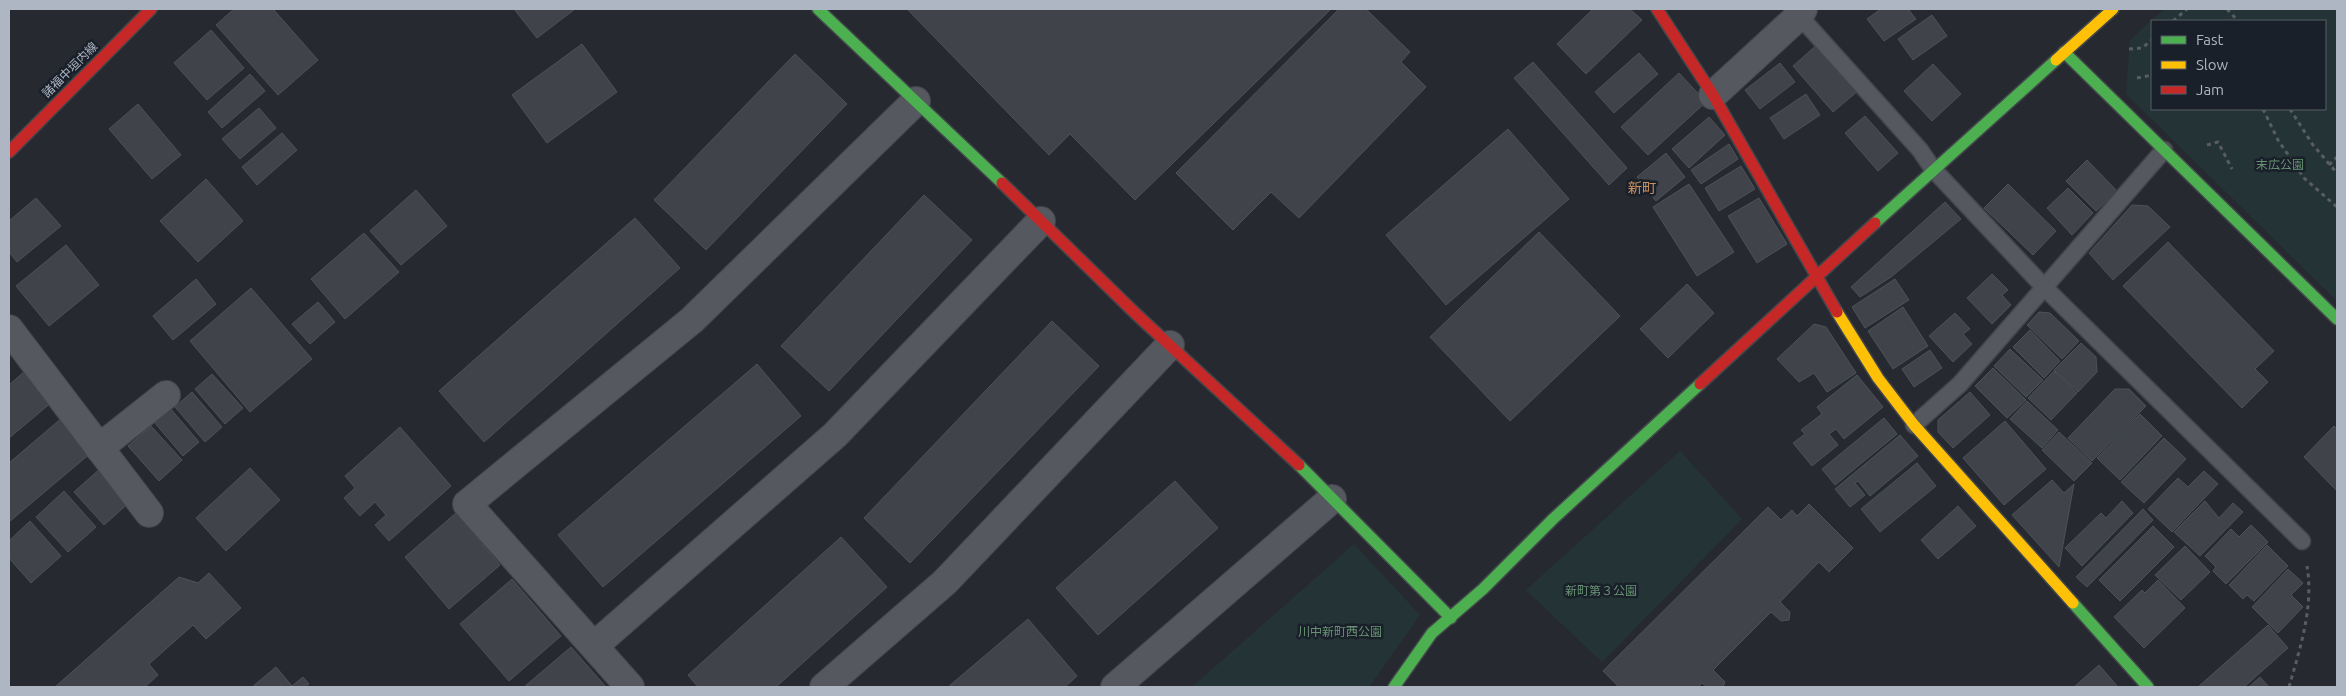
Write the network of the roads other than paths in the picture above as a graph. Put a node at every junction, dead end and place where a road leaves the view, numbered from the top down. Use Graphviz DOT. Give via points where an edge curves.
graph roads {
  1 [pos="151,9"];
  2 [pos="818,9"];
  3 [pos="1657,9"];
  4 [pos="2113,9"];
  5 [pos="1798,11"];
  6 [pos="2064,52"];
  7 [pos="1713,95"];
  8 [pos="916,101"];
  9 [pos="2164,150"];
  10 [pos="9,152"];
  11 [pos="1933,169"];
  12 [pos="1041,221"];
  13 [pos="1816,279"];
  14 [pos="2045,288"];
  15 [pos="2337,319"];
  16 [pos="9,329"];
  17 [pos="1170,345"];
  18 [pos="166,395"];
  19 [pos="1914,425"];
  20 [pos="99,448"];
  21 [pos="1332,499"];
  22 [pos="149,513"];
  23 [pos="2302,541"];
  24 [pos="1451,618"];
  25 [pos="594,646"];
  26 [pos="630,687"];
  27 [pos="824,687"];
  28 [pos="1115,687"];
  29 [pos="1394,687"];
  30 [pos="2148,687"];
  1 -- 10 [label="street, 諸福中垣内線"];
  2 -- 8 [label="street"];
  3 -- 7 [label="street"];
  4 -- 6 [label="street"];
  5 -- 7 [label="street"];
  5 -- 11 [label="lane"];
  6 -- 9 [label="street"];
  6 -- 11 [label="street"];
  7 -- 13 [label="street"];
  8 -- 12 [label="street"];
  8 -- 25 [label="street" via="692,320 467,504"];
  9 -- 14 [label="lane"];
  9 -- 15 [label="street"];
  11 -- 13 [label="street"];
  11 -- 14 [label="lane"];
  12 -- 17 [label="street"];
  12 -- 25 [label="street" via="835,435"];
  13 -- 19 [label="street" via="1878,378"];
  13 -- 24 [label="street" via="1553,519"];
  14 -- 19 [label="lane" via="1960,384"];
  14 -- 23 [label="lane"];
  16 -- 20 [label="street"];
  17 -- 21 [label="street"];
  17 -- 27 [label="street" via="945,582"];
  18 -- 20 [label="street"];
  19 -- 30 [label="street"];
  20 -- 22 [label="street"];
  21 -- 24 [label="street"];
  21 -- 28 [label="street"];
  24 -- 29 [label="street" via="1432,633"];
  25 -- 26 [label="street"];
}
